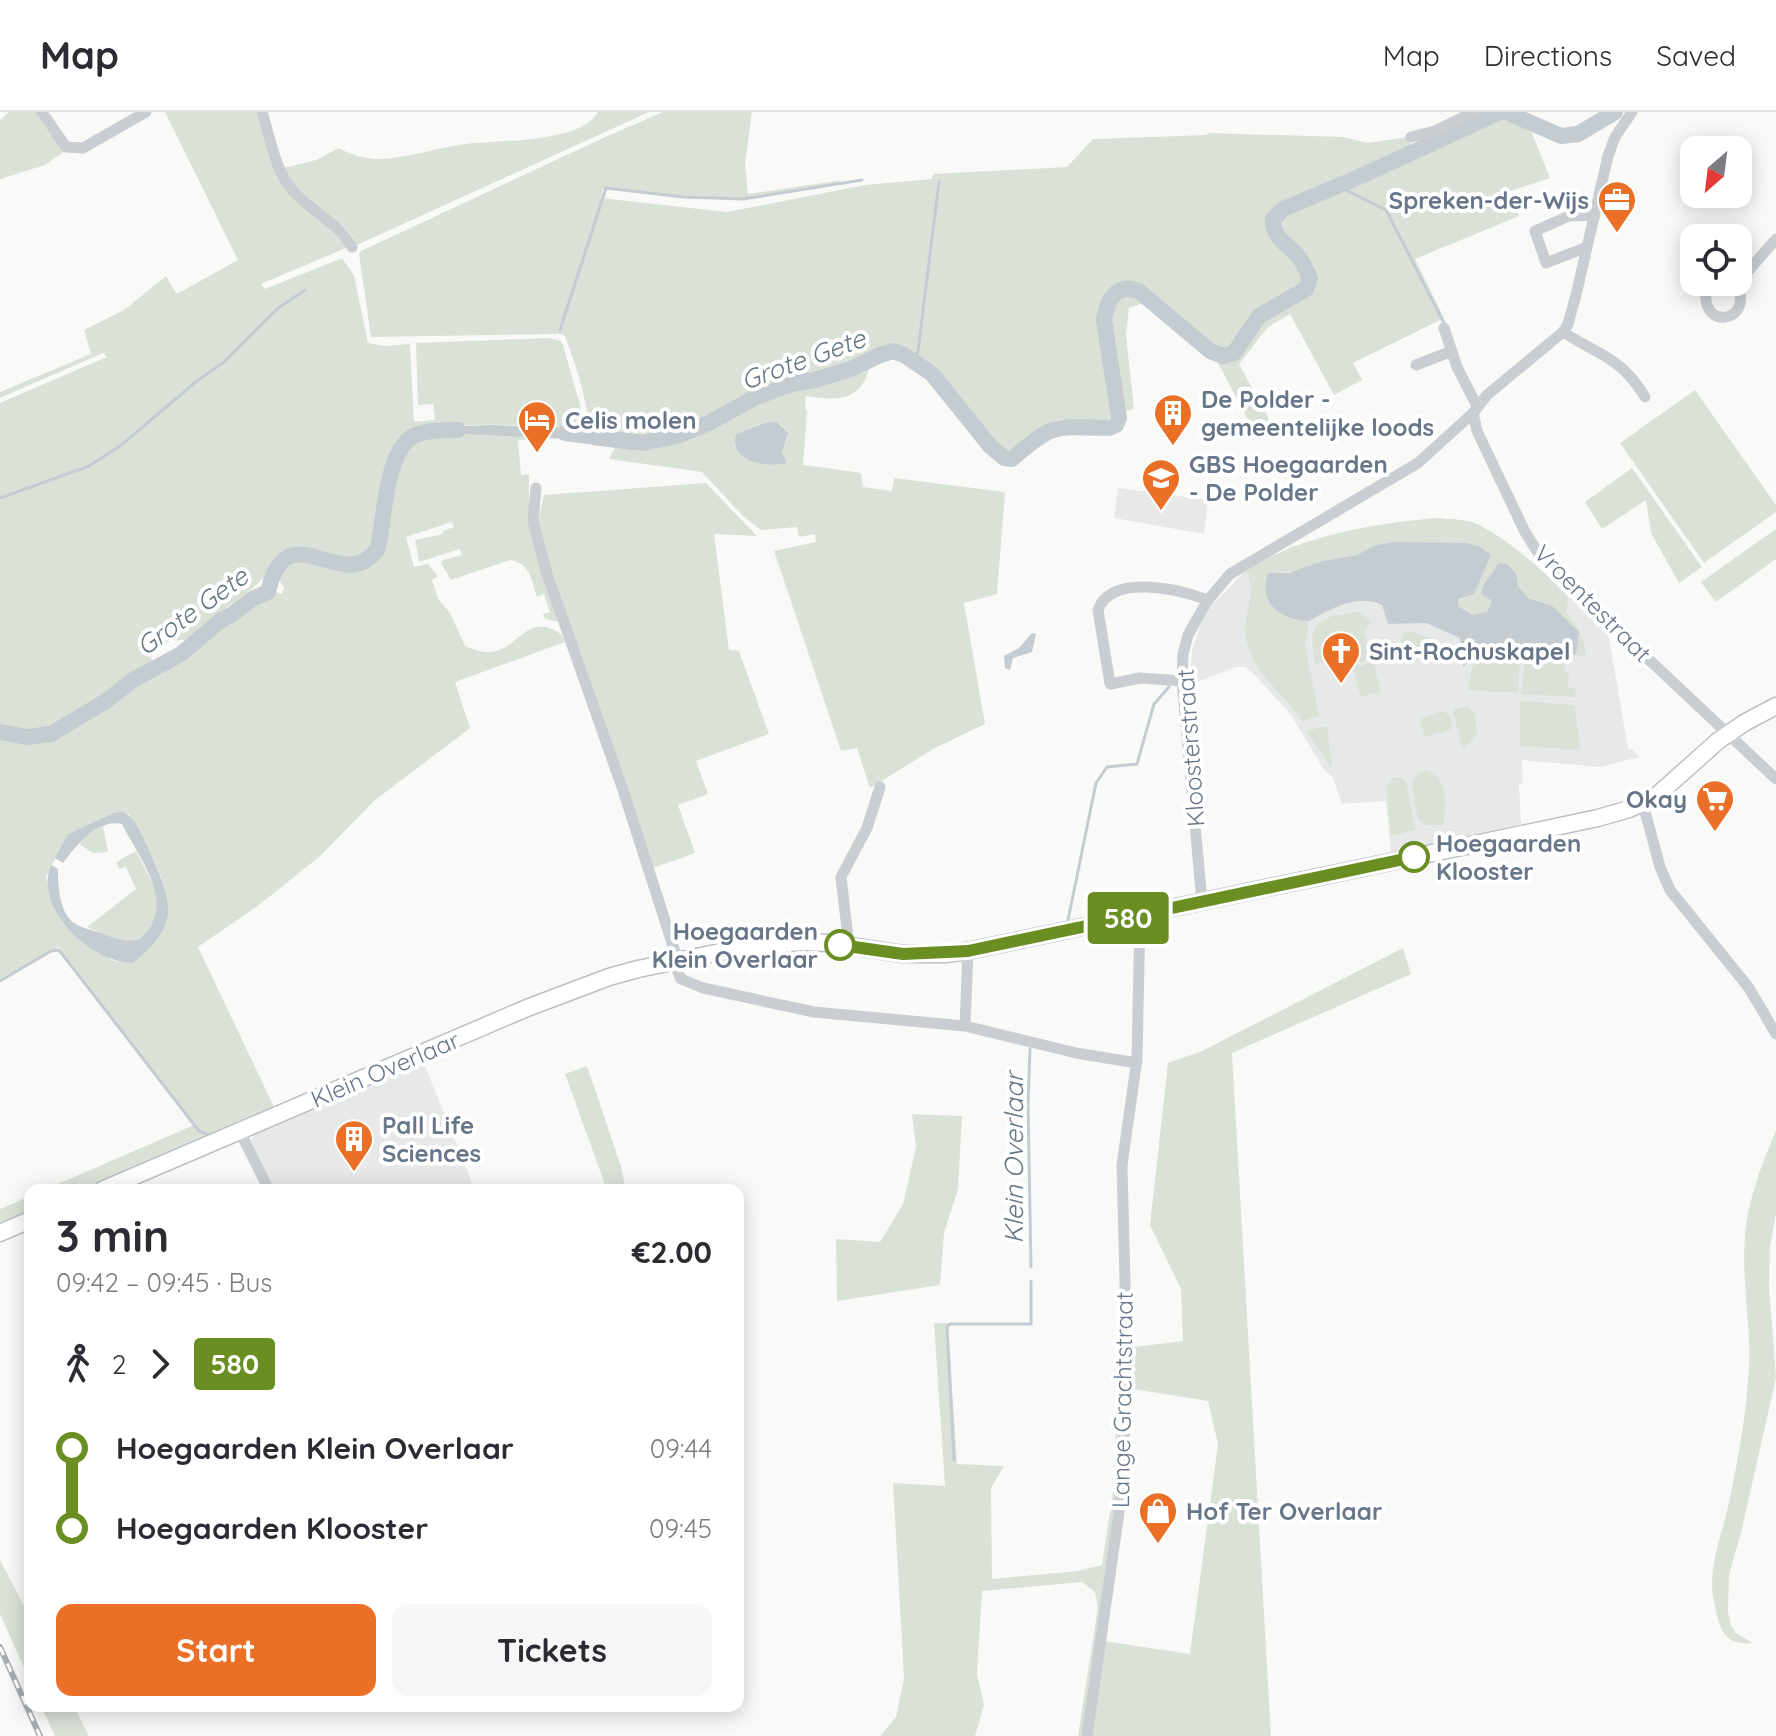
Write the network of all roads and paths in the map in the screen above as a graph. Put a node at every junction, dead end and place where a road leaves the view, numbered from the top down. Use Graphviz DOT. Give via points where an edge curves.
graph roads {
  1 [pos="42,112"];
  2 [pos="146,112"];
  3 [pos="262,112"];
  4 [pos="1474,112"];
  5 [pos="1632,112"];
  6 [pos="1411,137"];
  7 [pos="1595,215"];
  8 [pos="1776,239"];
  9 [pos="352,247"];
  10 [pos="1587,247"];
  11 [pos="1752,263"];
  12 [pos="1706,296"];
  13 [pos="1741,296"];
  14 [pos="1444,328"];
  15 [pos="1563,332"];
  16 [pos="1452,351"];
  17 [pos="1416,365"];
  18 [pos="1645,397"];
  19 [pos="1475,410"];
  20 [pos="536,488"];
  21 [pos="1208,600"];
  22 [pos="1182,681"];
  23 [pos="1776,706"];
  24 [pos="1728,733"];
  25 [pos="1776,779"];
  26 [pos="880,787"];
  27 [pos="1643,804"];
  28 [pos="1202,902"];
  29 [pos="1140,915"];
  30 [pos="849,946"];
  31 [pos="968,951"];
  32 [pos="673,961"];
  33 [pos="965,1026"];
  34 [pos="1776,1034"];
  35 [pos="1137,1063"];
  36 [pos="240,1132"];
  37 [pos="116,1184"];
  38 [pos="266,1184"];
  39 [pos="24,1223"];
  40 [pos="0,1233"];
  41 [pos="1087,1736"];
  1 -- 2 [label="street" via="66,147 83,148"];
  3 -- 9 [label="street" via="283,177 297,196 338,227"];
  4 -- 6 [label="street"];
  5 -- 7 [label="street" via="1608,156"];
  7 -- 10 [label="street"];
  7 -- 10 [label="street" via="1569,216 1535,231 1546,263"];
  8 -- 11 [label="street"];
  10 -- 15 [label="street"];
  12 -- 13 [label="street" via="1709,311 1719,317 1731,316"];
  14 -- 16 [label="street, Vroentestraat"];
  15 -- 18 [label="street" via="1619,363"];
  15 -- 19 [label="street"];
  16 -- 17 [label="street"];
  16 -- 19 [label="street, Vroentestraat"];
  19 -- 21 [label="street, Kloosterstraat" via="1418,463 1242,565"];
  19 -- 24 [label="street, Vroentestraat" via="1477,431 1537,551"];
  20 -- 32 [label="street" via="533,521 547,574 623,790 675,952"];
  21 -- 22 [label="street, Kloosterstraat" via="1188,635"];
  21 -- 22 [label="street" via="1131,587 1110,592 1098,610 1110,684 1140,678"];
  22 -- 28 [label="street, Kloosterstraat"];
  23 -- 24 [label="main road"];
  24 -- 25 [label="street, Vroentestraat"];
  24 -- 27 [label="main road"];
  26 -- 30 [label="street" via="867,828 841,877"];
  27 -- 28 [label="main road, Klein Overlaar" via="1559,827"];
  27 -- 34 [label="street" via="1670,890 1749,988"];
  28 -- 29 [label="main road, Klein Overlaar"];
  29 -- 31 [label="main road, Klein Overlaar"];
  29 -- 35 [label="street, Lange Grachtstraat"];
  30 -- 31 [label="main road, Klein Overlaar" via="903,954"];
  30 -- 32 [label="main road, Klein Overlaar" via="798,942"];
  31 -- 33 [label="street"];
  32 -- 33 [label="street" via="687,983 761,1001 845,1016"];
  32 -- 36 [label="main road, Klein Overlaar" via="568,992"];
  33 -- 35 [label="street"];
  35 -- 41 [label="street, Lange Grachtstraat" via="1122,1165 1124,1477"];
  36 -- 37 [label="main road, Klein Overlaar"];
  36 -- 38 [label="street"];
  39 -- 40 [label="main road"];
}
